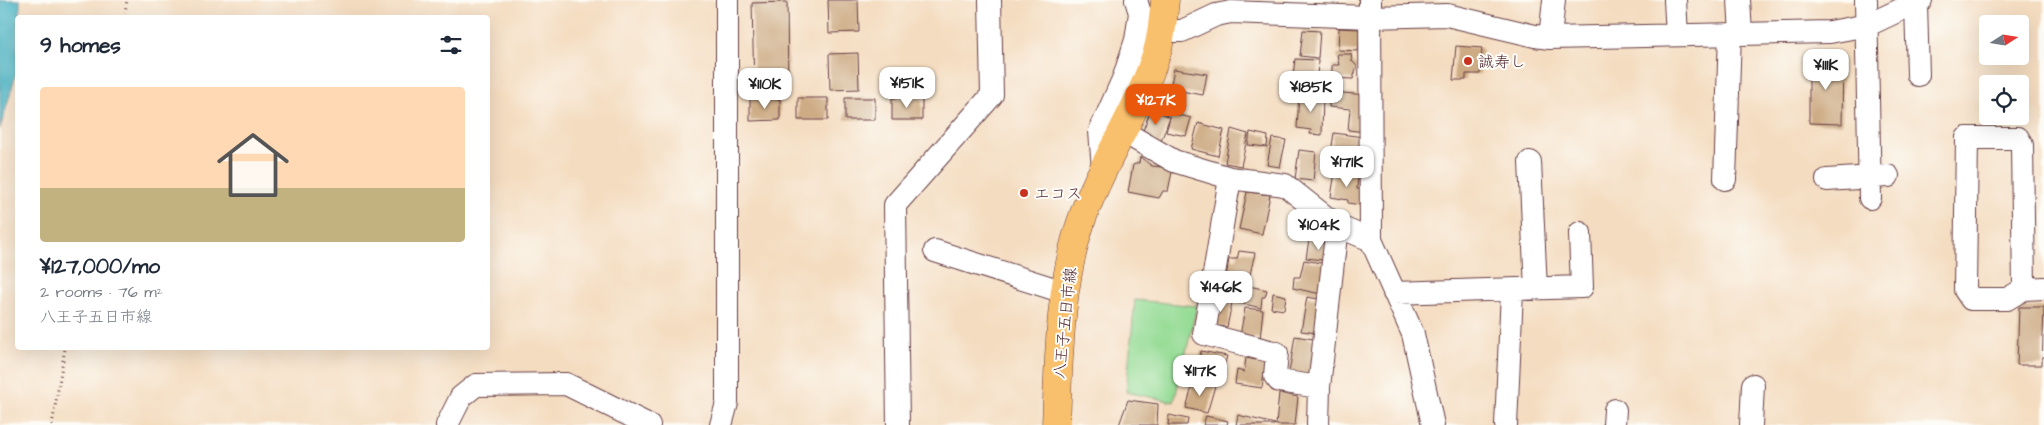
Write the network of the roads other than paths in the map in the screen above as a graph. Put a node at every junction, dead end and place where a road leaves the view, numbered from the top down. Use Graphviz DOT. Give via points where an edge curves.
graph roads {
  1 [pos="727,0"];
  2 [pos="990,0"];
  3 [pos="1136,0"];
  4 [pos="1165,0"];
  5 [pos="1554,0"];
  6 [pos="1675,0"];
  7 [pos="1739,0"];
  8 [pos="1866,0"];
  9 [pos="1919,2"];
  10 [pos="1370,8"];
  11 [pos="1868,26"];
  12 [pos="1162,31"];
  13 [pos="1735,34"];
  14 [pos="1677,35"];
  15 [pos="1550,38"];
  16 [pos="1918,75"];
  17 [pos="1122,131"];
  18 [pos="1530,162"];
  19 [pos="1104,169"];
  20 [pos="1230,178"];
  21 [pos="1725,178"];
  22 [pos="1827,180"];
  23 [pos="1337,226"];
  24 [pos="1580,234"];
  25 [pos="1371,240"];
  26 [pos="935,251"];
  27 [pos="1536,289"];
  28 [pos="2034,289"];
  29 [pos="1512,291"];
  30 [pos="1064,292"];
  31 [pos="1394,293"];
  32 [pos="1753,385"];
  33 [pos="1319,387"];
  34 [pos="447,425"];
  35 [pos="650,425"];
  36 [pos="721,425"];
  37 [pos="898,425"];
  38 [pos="1056,425"];
  39 [pos="1318,425"];
  40 [pos="1433,425"];
  41 [pos="1506,425"];
  42 [pos="1750,425"];
  1 -- 36 [label="street" via="728,403"];
  2 -- 37 [label="street" via="992,95 895,205"];
  3 -- 19 [label="street" via="1140,13 1136,40 1100,131"];
  4 -- 12 [label="main road, 八王子五日市線"];
  5 -- 15 [label="street"];
  6 -- 14 [label="street"];
  7 -- 13 [label="street"];
  8 -- 11 [label="street"];
  9 -- 11 [label="street"];
  9 -- 16 [label="street"];
  10 -- 12 [label="street" via="1231,12 1216,15 1182,31"];
  10 -- 15 [label="street" via="1447,15"];
  10 -- 25 [label="street"];
  11 -- 13 [label="street" via="1830,32"];
  11 -- 22 [label="street" via="1876,184"];
  12 -- 17 [label="main road, 八王子五日市線" via="1149,75"];
  13 -- 14 [label="street"];
  13 -- 21 [label="street"];
  14 -- 15 [label="street"];
  17 -- 19 [label="main road, 八王子五日市線"];
  17 -- 20 [label="street" via="1174,161"];
  18 -- 27 [label="street"];
  19 -- 30 [label="main road, 八王子五日市線" via="1075,240"];
  20 -- 23 [label="street" via="1284,184"];
  20 -- 33 [label="street" via="1204,334 1277,353 1275,376 1279,381"];
  23 -- 25 [label="street"];
  23 -- 33 [label="street"];
  24 -- 27 [label="street" via="1582,287"];
  25 -- 31 [label="street"];
  26 -- 30 [label="street"];
  27 -- 29 [label="street"];
  28 -- 28 [label="street" via="2022,145 2018,138 1968,138 1965,290 1971,299 2007,299"];
  29 -- 31 [label="street"];
  29 -- 41 [label="street"];
  30 -- 38 [label="main road, 八王子五日市線"];
  31 -- 40 [label="street" via="1412,334"];
  32 -- 42 [label="street"];
  33 -- 39 [label="street"];
  34 -- 35 [label="street" via="461,397 476,385 566,384"];
}
